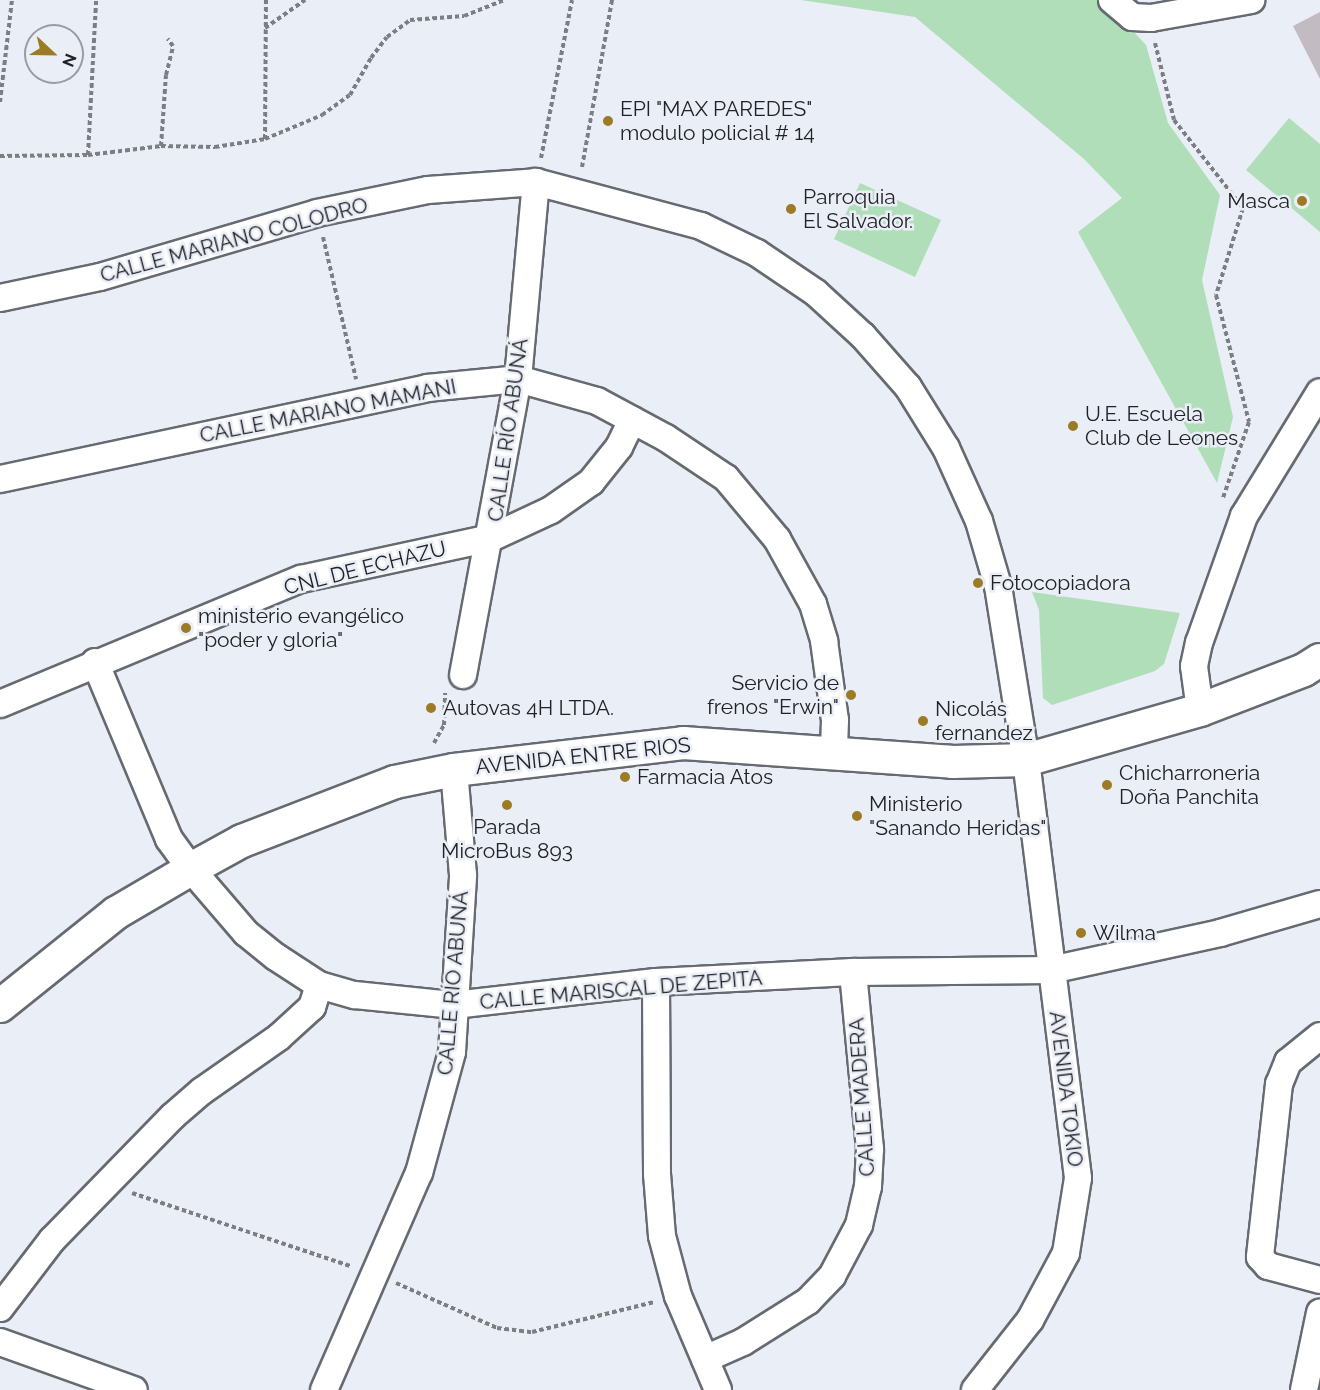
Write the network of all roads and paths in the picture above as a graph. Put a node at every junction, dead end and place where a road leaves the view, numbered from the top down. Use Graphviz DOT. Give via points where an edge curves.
graph roads {
  1 [pos="12,0"];
  2 [pos="96,0"];
  3 [pos="266,0"];
  4 [pos="305,0"];
  5 [pos="504,0"];
  6 [pos="572,0"];
  7 [pos="1112,0"];
  8 [pos="1251,0"];
  9 [pos="610,1"];
  10 [pos="1151,18"];
  11 [pos="265,29"];
  12 [pos="168,39"];
  13 [pos="0,102"];
  14 [pos="265,139"];
  15 [pos="161,146"];
  16 [pos="88,155"];
  17 [pos="0,156"];
  18 [pos="536,182"];
  19 [pos="577,192"];
  20 [pos="317,213"];
  21 [pos="0,298"];
  22 [pos="518,379"];
  23 [pos="1320,392"];
  24 [pos="361,400"];
  25 [pos="632,420"];
  26 [pos="0,479"];
  27 [pos="1220,508"];
  28 [pos="491,538"];
  29 [pos="1320,660"];
  30 [pos="95,662"];
  31 [pos="463,675"];
  32 [pos="445,699"];
  33 [pos="0,704"];
  34 [pos="1200,710"];
  35 [pos="434,743"];
  36 [pos="834,753"];
  37 [pos="1026,760"];
  38 [pos="454,770"];
  39 [pos="192,869"];
  40 [pos="1320,904"];
  41 [pos="1051,970"];
  42 [pos="853,972"];
  43 [pos="656,982"];
  44 [pos="319,985"];
  45 [pos="454,1005"];
  46 [pos="0,1006"];
  47 [pos="1320,1036"];
  48 [pos="1320,1281"];
  49 [pos="0,1308"];
  50 [pos="1320,1313"];
  51 [pos="0,1342"];
  52 [pos="705,1359"];
  53 [pos="134,1390"];
  54 [pos="324,1390"];
  55 [pos="718,1390"];
  56 [pos="975,1390"];
  57 [pos="1304,1390"];
  1 -- 13 [label="path"];
  2 -- 16 [label="path"];
  3 -- 11 [label="path"];
  4 -- 11 [label="path"];
  5 -- 14 [label="path" via="464,16 410,20 387,38 371,58 350,95 322,115"];
  6 -- 18 [label="path"];
  7 -- 10 [label="street" via="1132,18"];
  8 -- 10 [label="street"];
  9 -- 19 [label="path"];
  10 -- 27 [label="path" via="1174,120 1242,208 1216,295 1249,422"];
  11 -- 14 [label="path"];
  12 -- 15 [label="path" via="173,46 166,75"];
  14 -- 15 [label="path" via="215,147"];
  15 -- 16 [label="path"];
  16 -- 17 [label="path"];
  18 -- 19 [label="street, CALLE MARIANO COLODRO"];
  18 -- 20 [label="street, CALLE MARIANO COLODRO" via="428,190"];
  18 -- 22 [label="street, CALLE RÍO ABUNÁ"];
  19 -- 37 [label="street, CALLE MARIANO COLODRO" via="701,226 757,253 816,293 863,336 908,387 946,448 979,521 998,586"];
  20 -- 21 [label="street, CALLE MARIANO COLODRO" via="100,277"];
  20 -- 24 [label="path"];
  22 -- 24 [label="street, CALLE MARIANO MAMANI" via="426,388"];
  22 -- 25 [label="street, CALLE MARIANO MAMANI" via="597,401"];
  22 -- 28 [label="street, CALLE RÍO ABUNÁ"];
  23 -- 34 [label="street" via="1240,526 1199,643 1194,666"];
  24 -- 26 [label="street, CALLE MARIANO MAMANI"];
  25 -- 28 [label="street, CNL DE ECHAZU" via="619,447 591,482 551,510"];
  25 -- 36 [label="street, CALLE MARIANO MAMANI" via="726,478 758,515 796,570 824,641 835,720"];
  28 -- 30 [label="street, CNL DE ECHAZU" via="301,579"];
  28 -- 31 [label="street, CALLE RÍO ABUNÁ"];
  29 -- 34 [label="main road, AVENIDA ENTRE RIOS" via="1304,670"];
  30 -- 33 [label="street, CNL DE ECHAZU"];
  30 -- 39 [label="street, CALLE MARISCAL DE ZEPITA" via="169,839"];
  32 -- 35 [label="path" via="442,731"];
  34 -- 37 [label="main road, AVENIDA ENTRE RIOS"];
  36 -- 37 [label="main road, AVENIDA ENTRE RIOS" via="953,762"];
  36 -- 38 [label="main road, AVENIDA ENTRE RIOS" via="683,743"];
  37 -- 41 [label="street, AVENIDA TOKIO"];
  38 -- 39 [label="main road, AVENIDA ENTRE RIOS" via="395,782 310,812 242,841"];
  38 -- 45 [label="street, CALLE RÍO ABUNÁ" via="463,875"];
  39 -- 44 [label="street, CALLE MARISCAL DE ZEPITA" via="246,933"];
  39 -- 46 [label="main road, AVENIDA ENTRE RIOS" via="116,913"];
  40 -- 41 [label="street, CALLE MARISCAL DE ZEPITA" via="1220,933"];
  41 -- 42 [label="street, CALLE MARISCAL DE ZEPITA"];
  41 -- 56 [label="street, AVENIDA TOKIO" via="1078,1178 1066,1253 1030,1320"];
  42 -- 43 [label="street, CALLE MARISCAL DE ZEPITA"];
  42 -- 52 [label="street, CALLE MADERA" via="870,1149 868,1186 859,1225 832,1276 808,1301 743,1342"];
  43 -- 45 [label="street, CALLE MARISCAL DE ZEPITA"];
  43 -- 52 [label="street" via="657,1174 662,1236 678,1296"];
  44 -- 45 [label="street, CALLE MARISCAL DE ZEPITA" via="394,1001"];
  44 -- 49 [label="street" via="312,1007 279,1037 202,1090 173,1116 52,1240"];
  45 -- 54 [label="street, CALLE RÍO ABUNÁ" via="452,1052 419,1173"];
  47 -- 48 [label="street" via="1288,1062 1279,1084 1260,1257 1268,1266"];
  50 -- 57 [label="street"];
  51 -- 53 [label="street"];
  52 -- 55 [label="street"];
}
